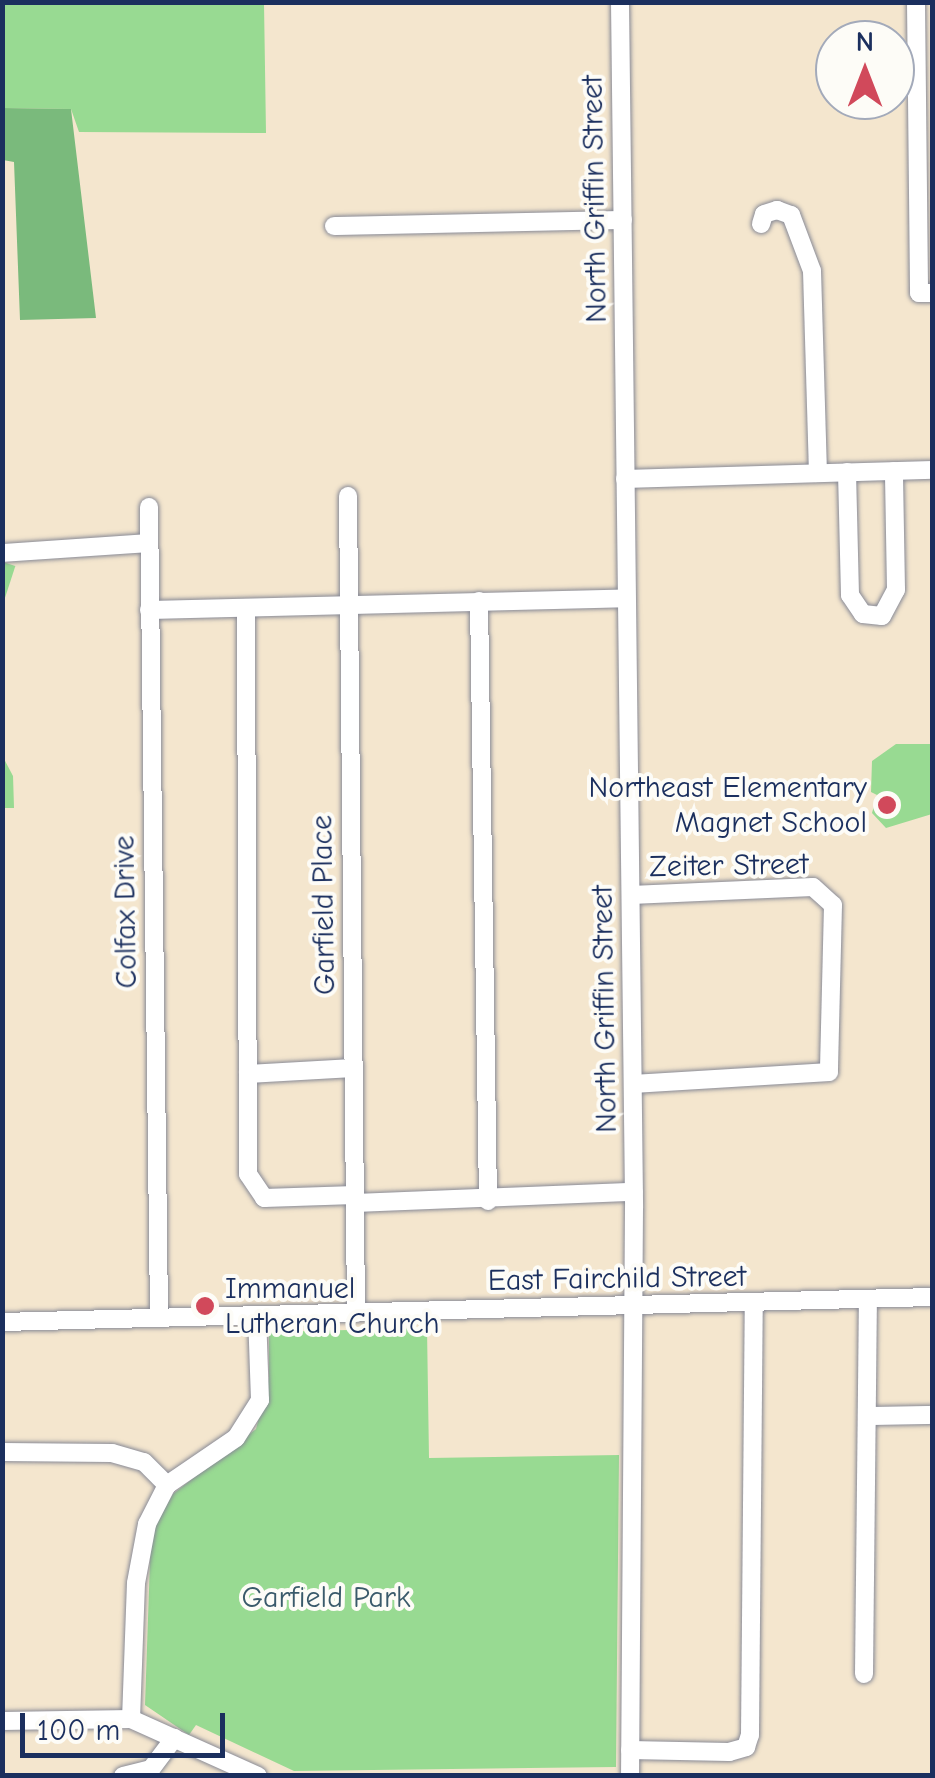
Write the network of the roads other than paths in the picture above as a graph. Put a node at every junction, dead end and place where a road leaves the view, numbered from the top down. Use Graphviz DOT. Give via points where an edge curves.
graph roads {
  1 [pos="620,2"];
  2 [pos="916,2"];
  3 [pos="925,26"];
  4 [pos="622,220"];
  5 [pos="761,224"];
  6 [pos="334,226"];
  7 [pos="932,293"];
  8 [pos="932,470"];
  9 [pos="894,471"];
  10 [pos="847,472"];
  11 [pos="818,473"];
  12 [pos="625,479"];
  13 [pos="348,496"];
  14 [pos="149,507"];
  15 [pos="148,543"];
  16 [pos="2,553"];
  17 [pos="626,598"];
  18 [pos="479,600"];
  19 [pos="347,605"];
  20 [pos="246,608"];
  21 [pos="150,610"];
  22 [pos="631,895"];
  23 [pos="353,1068"];
  24 [pos="248,1074"];
  25 [pos="633,1084"];
  26 [pos="634,1192"];
  27 [pos="355,1199"];
  28 [pos="488,1201"];
  29 [pos="932,1297"];
  30 [pos="868,1299"];
  31 [pos="754,1303"];
  32 [pos="634,1307"];
  33 [pos="356,1312"];
  34 [pos="257,1315"];
  35 [pos="159,1317"];
  36 [pos="2,1322"];
  37 [pos="932,1415"];
  38 [pos="866,1416"];
  39 [pos="2,1452"];
  40 [pos="168,1484"];
  41 [pos="864,1674"];
  42 [pos="131,1719"];
  43 [pos="2,1721"];
  44 [pos="174,1738"];
  45 [pos="630,1750"];
  46 [pos="123,1776"];
  47 [pos="258,1776"];
  48 [pos="630,1776"];
  1 -- 4 [label="street, North Griffin Street"];
  2 -- 3 [label="street"];
  3 -- 7 [label="street" via="919,293"];
  4 -- 6 [label="street"];
  4 -- 12 [label="street, North Griffin Street"];
  5 -- 11 [label="street" via="764,214 777,210 791,215 812,271"];
  8 -- 9 [label="street"];
  9 -- 10 [label="street"];
  9 -- 10 [label="street" via="896,590 882,616 862,614 850,595"];
  10 -- 11 [label="street"];
  11 -- 12 [label="street"];
  12 -- 17 [label="street, North Griffin Street"];
  13 -- 19 [label="street, Garfield Place"];
  14 -- 15 [label="street, Colfax Drive"];
  15 -- 16 [label="street"];
  15 -- 21 [label="street, Colfax Drive"];
  17 -- 18 [label="street"];
  17 -- 22 [label="street, North Griffin Street"];
  18 -- 19 [label="street"];
  18 -- 28 [label="street"];
  19 -- 20 [label="street"];
  19 -- 23 [label="street, Garfield Place"];
  20 -- 21 [label="street"];
  20 -- 24 [label="street"];
  21 -- 35 [label="street, Colfax Drive"];
  22 -- 25 [label="street, North Griffin Street"];
  22 -- 25 [label="street, Zeiter Street" via="814,887 833,905 829,1072"];
  23 -- 24 [label="street"];
  23 -- 27 [label="street, Garfield Place"];
  24 -- 27 [label="street" via="248,1174 254,1192"];
  25 -- 26 [label="street, North Griffin Street"];
  26 -- 28 [label="street"];
  26 -- 32 [label="street, North Griffin Street"];
  27 -- 28 [label="street"];
  27 -- 33 [label="street, Garfield Place"];
  29 -- 30 [label="street, East Fairchild Street"];
  30 -- 31 [label="street, East Fairchild Street"];
  30 -- 38 [label="street"];
  31 -- 32 [label="street, East Fairchild Street"];
  31 -- 45 [label="street" via="750,1736 746,1747 729,1752"];
  32 -- 33 [label="street, East Fairchild Street"];
  32 -- 45 [label="street, North Griffin Street"];
  33 -- 34 [label="street, East Fairchild Street"];
  34 -- 35 [label="street, East Fairchild Street"];
  34 -- 40 [label="street" via="260,1400 236,1438"];
  35 -- 36 [label="street, East Fairchild Street"];
  37 -- 38 [label="street"];
  38 -- 41 [label="street"];
  39 -- 40 [label="street" via="112,1454 144,1462"];
  40 -- 42 [label="street" via="146,1524 136,1583"];
  42 -- 43 [label="street"];
  42 -- 44 [label="street"];
  44 -- 46 [label="street" via="151,1769"];
  44 -- 47 [label="street"];
  45 -- 48 [label="street, North Griffin Street"];
}
